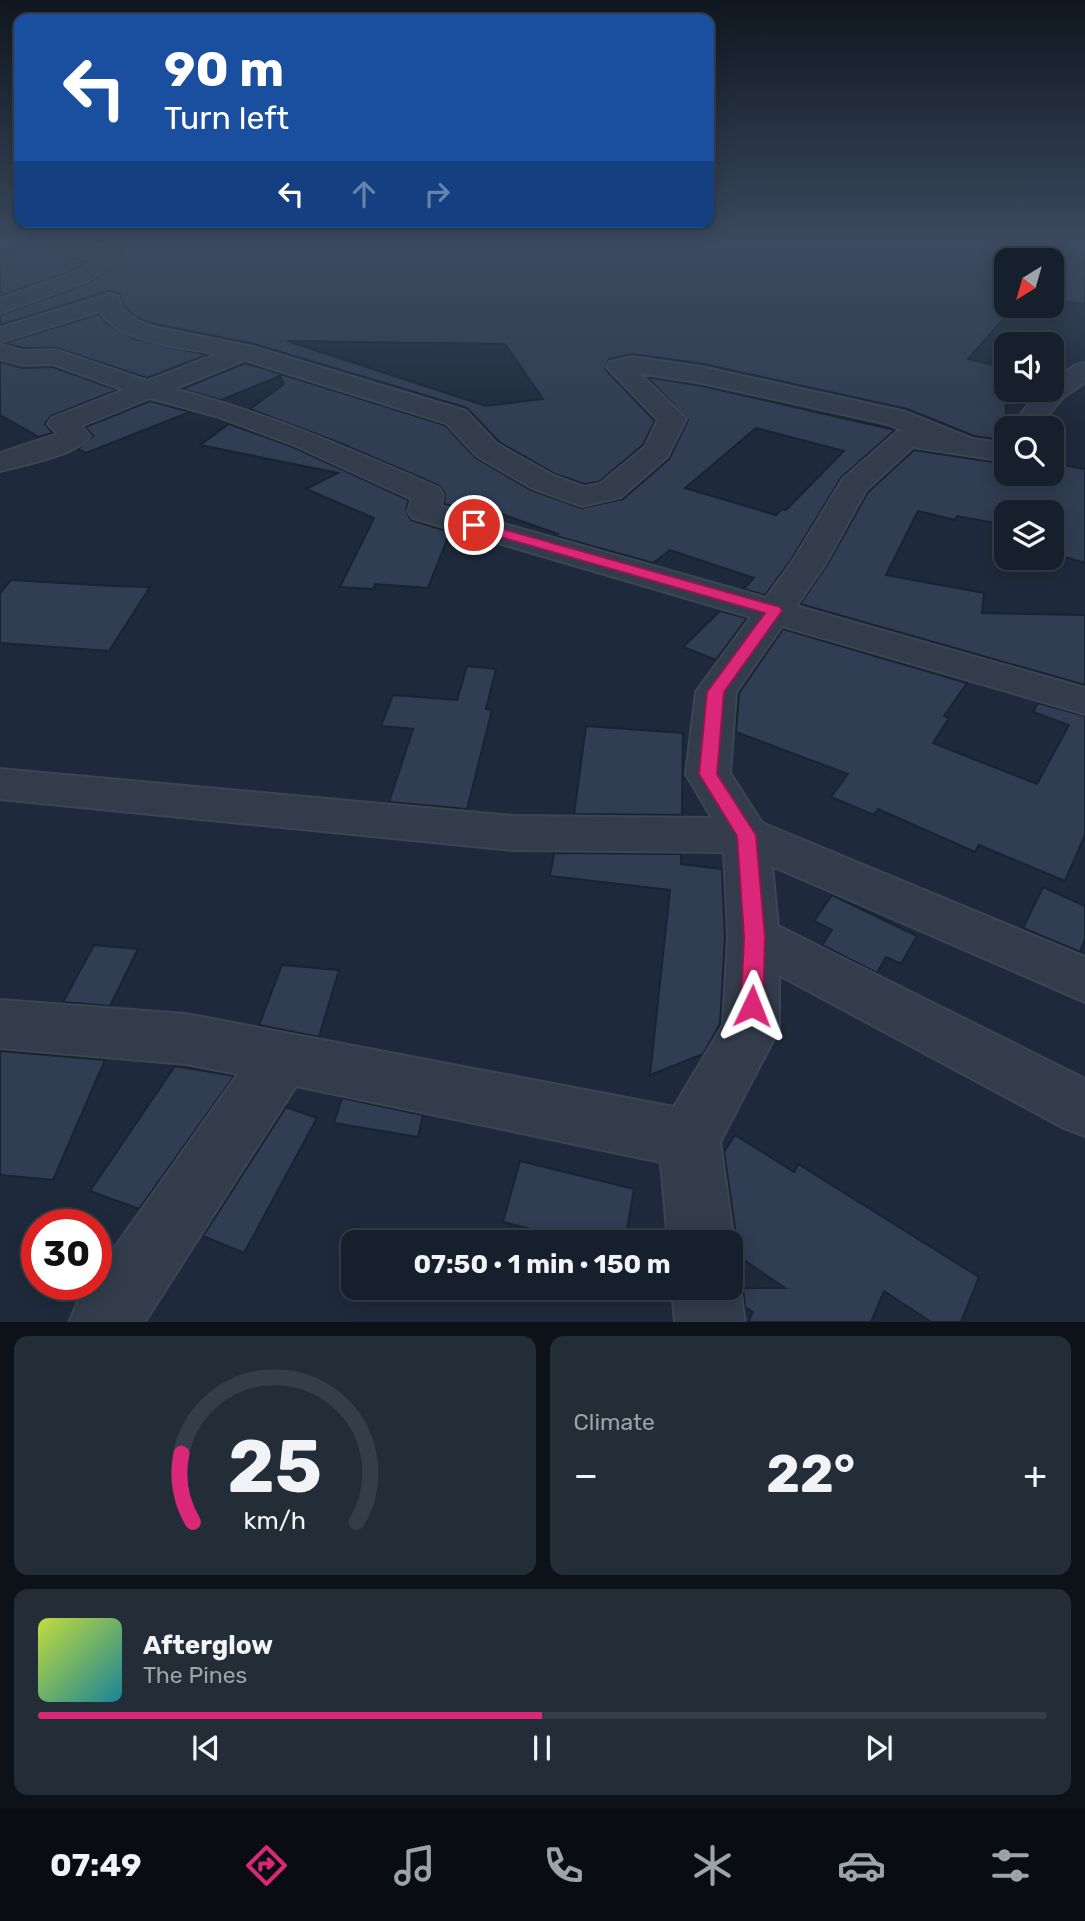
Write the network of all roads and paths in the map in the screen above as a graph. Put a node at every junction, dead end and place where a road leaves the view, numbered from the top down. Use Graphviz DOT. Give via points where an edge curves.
graph roads {
  1 [pos="105,303"];
  2 [pos="110,303"];
  3 [pos="0,335"];
  4 [pos="0,352"];
  5 [pos="244,352"];
  6 [pos="1085,370"];
  7 [pos="145,389"];
  8 [pos="1033,416"];
  9 [pos="962,444"];
  10 [pos="994,450"];
  11 [pos="0,462"];
  12 [pos="775,611"];
  13 [pos="1085,701"];
  14 [pos="0,785"];
  15 [pos="746,835"];
  16 [pos="754,937"];
  17 [pos="1085,980"];
  18 [pos="0,1024"];
  19 [pos="283,1058"];
  20 [pos="1085,1109"];
  21 [pos="689,1139"];
  22 [pos="700,1230"];
  23 [pos="707,1300"];
  24 [pos="103,1322"];
  25 [pos="710,1322"];
  1 -- 3 [label="street"];
  2 -- 5 [label="street" via="111,312 148,333"];
  4 -- 7 [label="street" via="23,358 56,358"];
  5 -- 7 [label="street"];
  5 -- 9 [label="street" via="456,417 487,450 543,482 582,497 610,491 657,451 672,419 619,367 632,364 896,418"];
  6 -- 8 [label="street" via="1053,392"];
  7 -- 11 [label="street" via="62,424 76,436 59,445"];
  7 -- 12 [label="street" via="201,402 304,439 428,495 424,511"];
  9 -- 10 [label="street"];
  9 -- 12 [label="street" via="907,438 889,453 854,485"];
  12 -- 13 [label="street"];
  12 -- 15 [label="street" via="716,692 708,774"];
  14 -- 15 [label="street" via="513,833"];
  15 -- 16 [label="street"];
  15 -- 17 [label="street"];
  16 -- 20 [label="street"];
  16 -- 21 [label="street" via="751,1029"];
  18 -- 19 [label="street" via="186,1039"];
  19 -- 21 [label="street"];
  19 -- 24 [label="street"];
  21 -- 22 [label="street"];
  23 -- 25 [label="street"];
}
